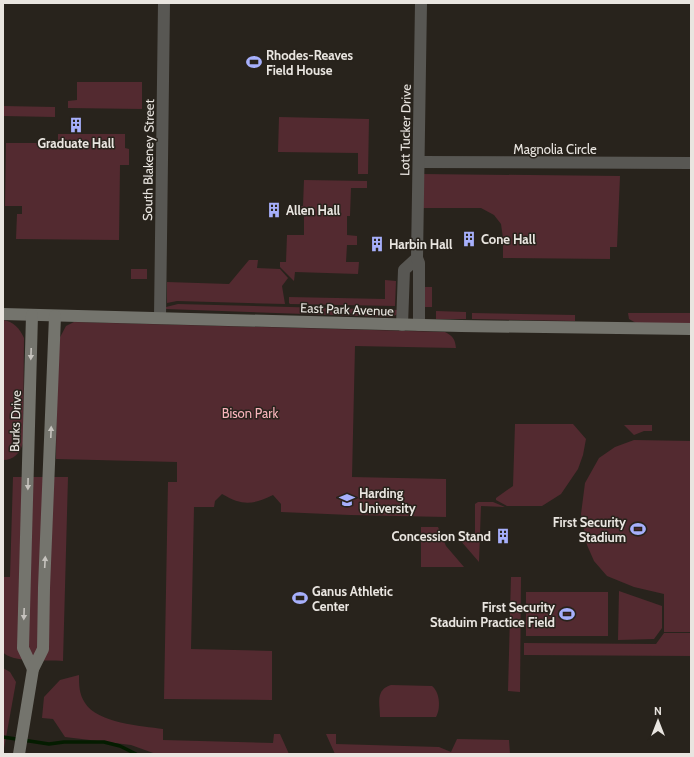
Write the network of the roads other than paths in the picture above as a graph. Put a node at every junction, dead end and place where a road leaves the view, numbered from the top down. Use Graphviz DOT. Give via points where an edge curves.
graph roads {
  1 [pos="164,3"];
  2 [pos="421,3"];
  3 [pos="419,162"];
  4 [pos="691,163"];
  5 [pos="3,314"];
  6 [pos="32,315"];
  7 [pos="56,316"];
  8 [pos="160,317"];
  9 [pos="411,325"];
  10 [pos="691,329"];
  11 [pos="33,669"];
  12 [pos="19,754"];
  1 -- 8 [label="street, South Blakeney Street"];
  2 -- 3 [label="street, Lott Tucker Drive"];
  3 -- 4 [label="street, Magnolia Circle"];
  3 -- 9 [label="street, Lott Tucker Drive"];
  5 -- 6 [label="street, East Park Avenue"];
  6 -- 7 [label="street, East Park Avenue"];
  6 -- 11 [label="street, Burks Drive, one-way" via="23,648"];
  7 -- 8 [label="street, East Park Avenue"];
  11 -- 7 [label="street, one-way" via="43,649"];
  8 -- 9 [label="street, East Park Avenue"];
  9 -- 10 [label="street, East Park Avenue"];
  11 -- 12 [label="street"];
}
